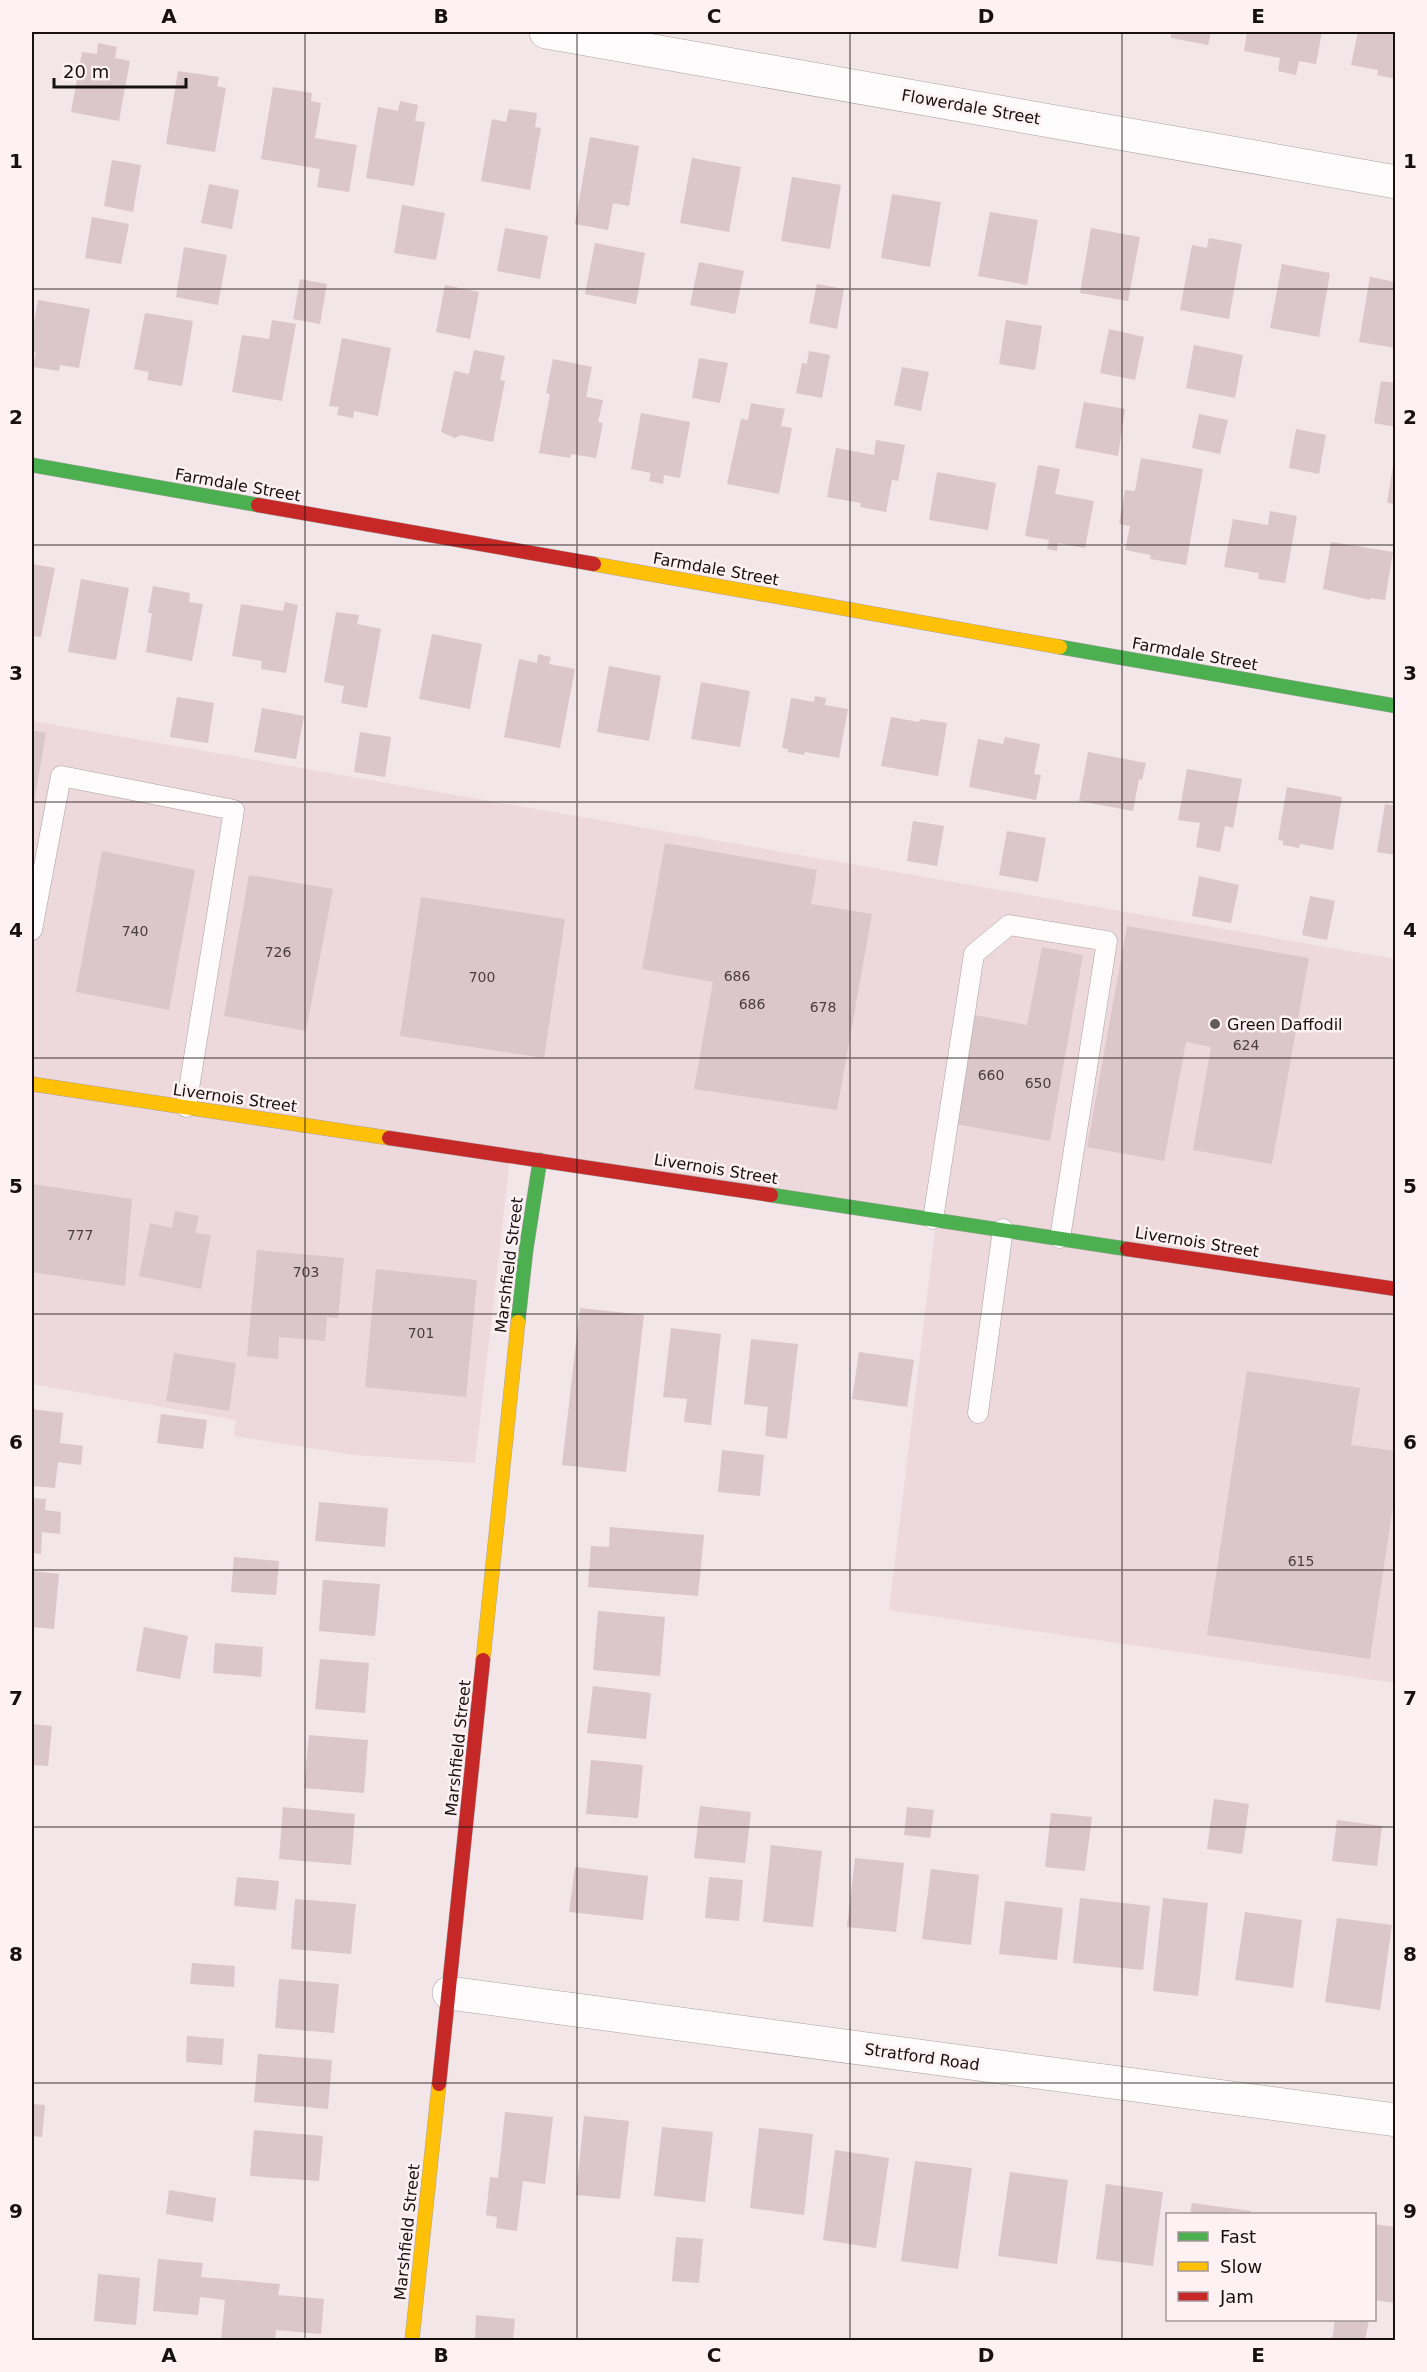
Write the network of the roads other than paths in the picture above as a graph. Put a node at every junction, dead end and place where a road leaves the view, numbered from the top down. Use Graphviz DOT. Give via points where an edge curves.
graph roads {
  1 [pos="546,32"];
  2 [pos="1395,182"];
  3 [pos="32,465"];
  4 [pos="1395,706"];
  5 [pos="32,930"];
  6 [pos="32,1084"];
  7 [pos="186,1107"];
  8 [pos="540,1160"];
  9 [pos="933,1219"];
  10 [pos="1002,1230"];
  11 [pos="1060,1238"];
  12 [pos="1395,1289"];
  13 [pos="978,1413"];
  14 [pos="449,1993"];
  15 [pos="1395,2120"];
  16 [pos="412,2340"];
  1 -- 2 [label="street, Flowerdale Street"];
  3 -- 4 [label="street, Farmdale Street"];
  5 -- 7 [label="lane" via="61,776 234,810"];
  6 -- 7 [label="street, Livernois Street"];
  7 -- 8 [label="street, Livernois Street"];
  8 -- 9 [label="street, Livernois Street"];
  8 -- 14 [label="street, Marshfield Street" via="526,1250"];
  9 -- 10 [label="street, Livernois Street"];
  9 -- 11 [label="lane" via="974,954 1009,925 1107,941"];
  10 -- 11 [label="street, Livernois Street"];
  10 -- 13 [label="lane"];
  11 -- 12 [label="street, Livernois Street"];
  14 -- 15 [label="street, Stratford Road"];
  14 -- 16 [label="street, Marshfield Street"];
}
